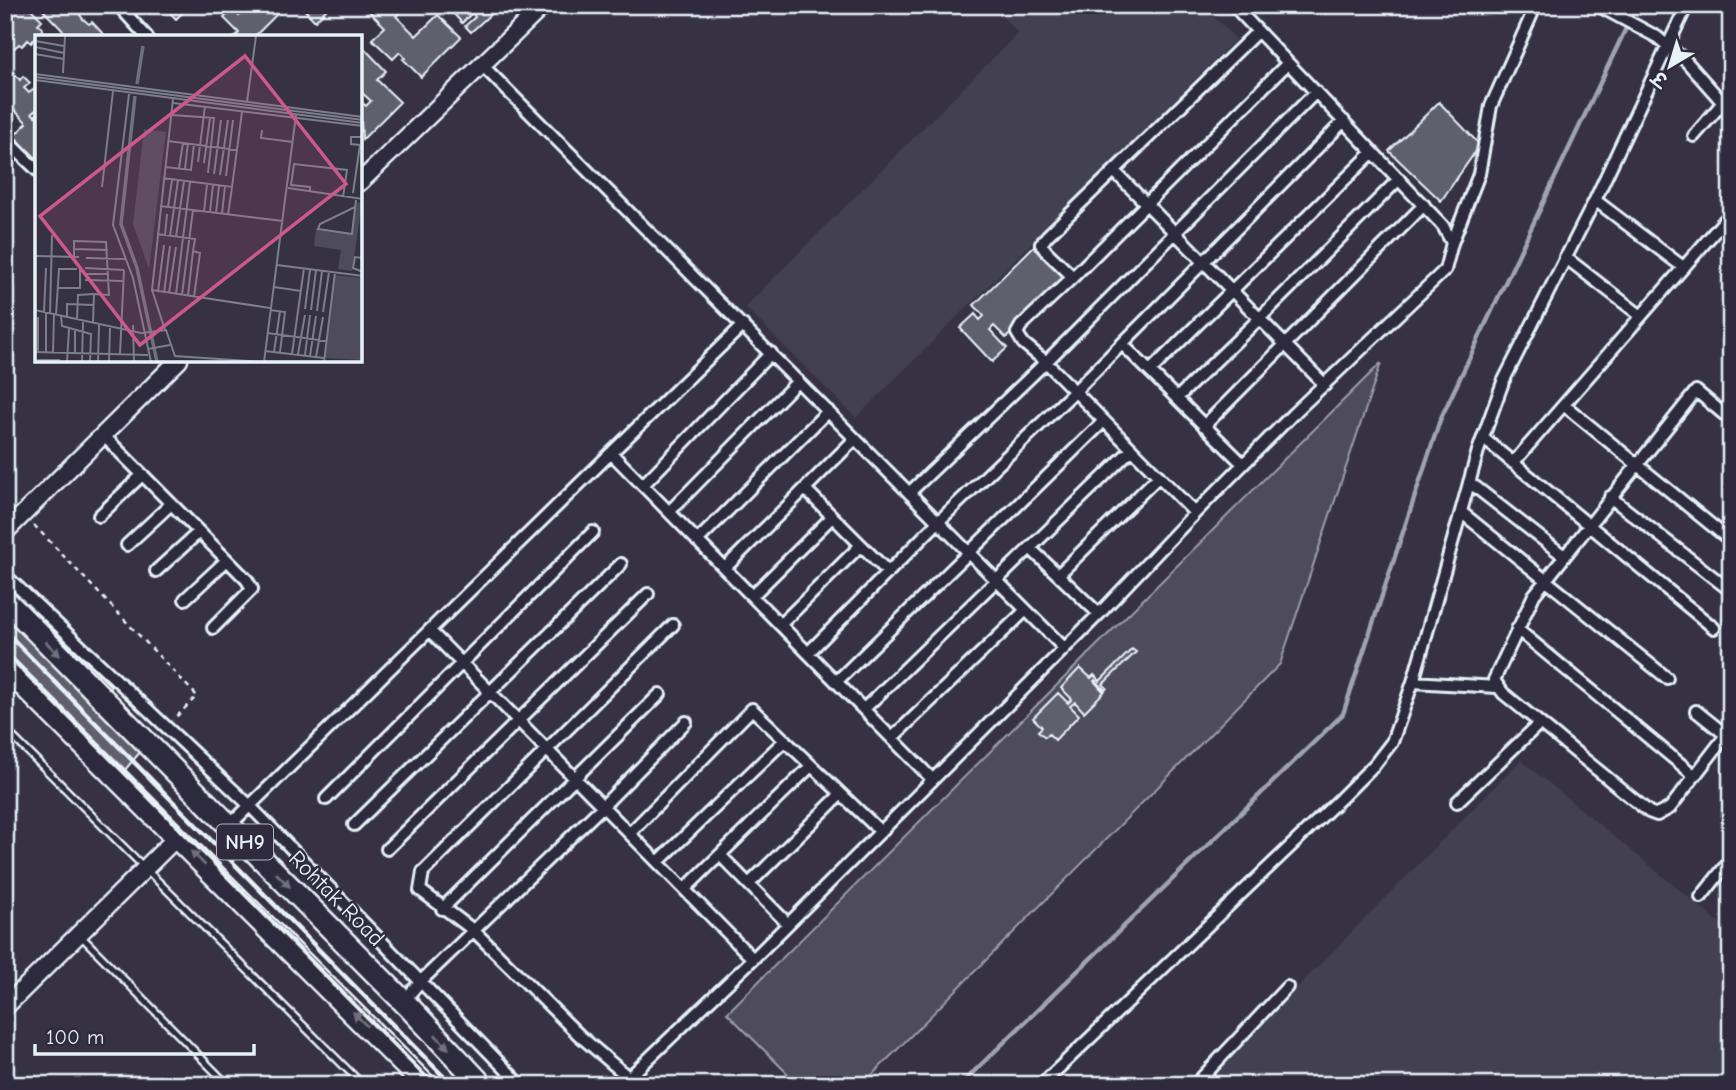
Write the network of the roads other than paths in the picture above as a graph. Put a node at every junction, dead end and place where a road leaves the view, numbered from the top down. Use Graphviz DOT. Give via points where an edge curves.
graph roads {
  1 [pos="118,5"];
  2 [pos="544,5"];
  3 [pos="1233,5"];
  4 [pos="1536,5"];
  5 [pos="1597,5"];
  6 [pos="1687,5"];
  7 [pos="1258,31"];
  8 [pos="145,35"];
  9 [pos="1668,46"];
  10 [pos="1288,63"];
  11 [pos="482,66"];
  12 [pos="1316,92"];
  13 [pos="1731,93"];
  14 [pos="1727,108"];
  15 [pos="1344,121"];
  16 [pos="1694,136"];
  17 [pos="5,139"];
  18 [pos="1373,152"];
  19 [pos="35,168"];
  20 [pos="1115,173"];
  21 [pos="1399,178"];
  22 [pos="362,180"];
  23 [pos="1595,200"];
  24 [pos="1147,205"];
  25 [pos="1424,205"];
  26 [pos="1731,213"];
  27 [pos="1174,232"];
  28 [pos="1452,243"];
  29 [pos="1564,257"];
  30 [pos="1203,262"];
  31 [pos="1683,267"];
  32 [pos="1073,276"];
  33 [pos="1231,290"];
  34 [pos="1642,316"];
  35 [pos="1259,319"];
  36 [pos="743,325"];
  37 [pos="1122,344"];
  38 [pos="1286,346"];
  39 [pos="771,354"];
  40 [pos="177,362"];
  41 [pos="1046,362"];
  42 [pos="1150,371"];
  43 [pos="798,381"];
  44 [pos="1325,385"];
  45 [pos="1075,391"];
  46 [pos="1177,398"];
  47 [pos="1564,405"];
  48 [pos="828,411"];
  49 [pos="1731,420"];
  50 [pos="1104,421"];
  51 [pos="1204,426"];
  52 [pos="104,436"];
  53 [pos="1483,438"];
  54 [pos="856,439"];
  55 [pos="1132,449"];
  56 [pos="611,453"];
  57 [pos="1513,463"];
  58 [pos="1243,464"];
  59 [pos="1636,464"];
  60 [pos="142,475"];
  61 [pos="1159,476"];
  62 [pos="1469,482"];
  63 [pos="643,485"];
  64 [pos="805,489"];
  65 [pos="909,493"];
  66 [pos="1610,497"];
  67 [pos="171,504"];
  68 [pos="669,512"];
  69 [pos="1461,512"];
  70 [pos="1195,513"];
  71 [pos="99,516"];
  72 [pos="832,517"];
  73 [pos="939,522"];
  74 [pos="1590,526"];
  75 [pos="5,532"];
  76 [pos="199,532"];
  77 [pos="593,532"];
  78 [pos="697,541"];
  79 [pos="1731,541"];
  80 [pos="127,545"];
  81 [pos="861,545"];
  82 [pos="1031,549"];
  83 [pos="969,553"];
  84 [pos="1564,556"];
  85 [pos="227,560"];
  86 [pos="621,565"];
  87 [pos="725,568"];
  88 [pos="156,571"];
  89 [pos="888,572"];
  90 [pos="5,575"];
  91 [pos="1058,575"];
  92 [pos="1546,579"];
  93 [pos="997,581"];
  94 [pos="1731,591"];
  95 [pos="648,594"];
  96 [pos="752,596"];
  97 [pos="185,599"];
  98 [pos="5,600"];
  99 [pos="1026,610"];
  100 [pos="1099,614"];
  101 [pos="673,625"];
  102 [pos="780,625"];
  103 [pos="213,628"];
  104 [pos="1714,628"];
  105 [pos="1517,629"];
  106 [pos="430,631"];
  107 [pos="1064,648"];
  108 [pos="808,653"];
  109 [pos="462,663"];
  110 [pos="11,677"];
  111 [pos="1668,678"];
  112 [pos="836,682"];
  113 [pos="1413,682"];
  114 [pos="1497,687"];
  115 [pos="490,692"];
  116 [pos="660,694"];
  117 [pos="864,709"];
  118 [pos="1696,711"];
  119 [pos="519,720"];
  120 [pos="686,722"];
  121 [pos="1540,723"];
  122 [pos="5,729"];
  123 [pos="1728,737"];
  124 [pos="892,738"];
  125 [pos="785,740"];
  126 [pos="546,749"];
  127 [pos="811,766"];
  128 [pos="1695,776"];
  129 [pos="574,777"];
  130 [pos="932,779"];
  131 [pos="841,794"];
  132 [pos="326,799"];
  133 [pos="1457,802"];
  134 [pos="249,805"];
  135 [pos="603,806"];
  136 [pos="354,825"];
  137 [pos="229,826"];
  138 [pos="880,831"];
  139 [pos="630,834"];
  140 [pos="177,837"];
  141 [pos="387,849"];
  142 [pos="720,855"];
  143 [pos="1731,859"];
  144 [pos="658,862"];
  145 [pos="144,869"];
  146 [pos="749,884"];
  147 [pos="685,889"];
  148 [pos="1701,897"];
  149 [pos="442,909"];
  150 [pos="788,924"];
  151 [pos="474,930"];
  152 [pos="79,934"];
  153 [pos="753,959"];
  154 [pos="420,982"];
  155 [pos="1287,987"];
  156 [pos="403,1002"];
  157 [pos="5,1007"];
  158 [pos="624,1081"];
  159 [pos="228,1085"];
  160 [pos="363,1085"];
  161 [pos="425,1085"];
  162 [pos="482,1085"];
  163 [pos="521,1085"];
  164 [pos="1041,1085"];
  165 [pos="1195,1085"];
  1 -- 8 [label="street"];
  2 -- 11 [label="street"];
  3 -- 7 [label="street"];
  4 -- 28 [label="street" via="1491,106 1477,181"];
  5 -- 9 [label="street"];
  6 -- 9 [label="street"];
  7 -- 10 [label="street"];
  7 -- 20 [label="street"];
  9 -- 14 [label="street"];
  9 -- 23 [label="street"];
  10 -- 12 [label="street"];
  10 -- 24 [label="street"];
  11 -- 22 [label="street"];
  11 -- 36 [label="street"];
  12 -- 15 [label="street"];
  12 -- 27 [label="street"];
  13 -- 14 [label="street"];
  14 -- 16 [label="street"];
  15 -- 18 [label="street"];
  15 -- 30 [label="street"];
  17 -- 19 [label="street"];
  18 -- 21 [label="street"];
  18 -- 33 [label="street"];
  20 -- 24 [label="street"];
  20 -- 32 [label="street" via="1041,244"];
  21 -- 25 [label="street"];
  21 -- 35 [label="street"];
  23 -- 29 [label="street"];
  23 -- 31 [label="street"];
  24 -- 27 [label="street"];
  24 -- 32 [label="street"];
  25 -- 28 [label="street"];
  25 -- 38 [label="street"];
  26 -- 31 [label="street"];
  27 -- 30 [label="street"];
  27 -- 41 [label="street"];
  28 -- 44 [label="street" via="1439,277"];
  29 -- 34 [label="street"];
  29 -- 53 [label="street" via="1503,382"];
  30 -- 33 [label="street"];
  30 -- 37 [label="street"];
  31 -- 34 [label="street"];
  32 -- 41 [label="street" via="1017,333"];
  33 -- 35 [label="street"];
  33 -- 42 [label="street"];
  34 -- 47 [label="street"];
  35 -- 38 [label="street"];
  35 -- 46 [label="street"];
  36 -- 39 [label="street"];
  36 -- 56 [label="street"];
  37 -- 42 [label="street"];
  37 -- 45 [label="street"];
  38 -- 44 [label="street"];
  38 -- 51 [label="street"];
  39 -- 43 [label="street"];
  39 -- 63 [label="street"];
  40 -- 52 [label="street"];
  41 -- 45 [label="street"];
  41 -- 65 [label="street"];
  42 -- 46 [label="street"];
  43 -- 48 [label="street"];
  43 -- 68 [label="street"];
  44 -- 58 [label="street"];
  45 -- 50 [label="street"];
  45 -- 73 [label="street"];
  46 -- 51 [label="street"];
  47 -- 57 [label="street"];
  47 -- 59 [label="street"];
  48 -- 54 [label="street"];
  48 -- 78 [label="street"];
  49 -- 59 [label="street" via="1696,391"];
  50 -- 55 [label="street"];
  50 -- 83 [label="street"];
  51 -- 58 [label="street"];
  52 -- 60 [label="street"];
  52 -- 75 [label="street"];
  53 -- 57 [label="street"];
  53 -- 62 [label="street"];
  54 -- 64 [label="street"];
  54 -- 65 [label="street"];
  55 -- 61 [label="street"];
  55 -- 82 [label="street"];
  56 -- 63 [label="street"];
  56 -- 106 [label="street"];
  57 -- 74 [label="street"];
  58 -- 70 [label="street"];
  59 -- 66 [label="street"];
  59 -- 79 [label="street"];
  60 -- 67 [label="street"];
  60 -- 71 [label="street"];
  61 -- 70 [label="street"];
  61 -- 91 [label="street"];
  62 -- 69 [label="street"];
  62 -- 84 [label="street"];
  63 -- 68 [label="street"];
  64 -- 72 [label="street"];
  64 -- 87 [label="street"];
  65 -- 73 [label="street"];
  66 -- 74 [label="street"];
  66 -- 94 [label="street"];
  67 -- 76 [label="street"];
  67 -- 80 [label="street"];
  68 -- 78 [label="street"];
  69 -- 92 [label="street"];
  69 -- 113 [label="street"];
  70 -- 100 [label="street"];
  72 -- 81 [label="street"];
  72 -- 96 [label="street"];
  73 -- 83 [label="street"];
  73 -- 89 [label="street"];
  74 -- 84 [label="street"];
  74 -- 104 [label="street"];
  76 -- 85 [label="street"];
  76 -- 88 [label="street"];
  77 -- 109 [label="street"];
  78 -- 87 [label="street"];
  81 -- 89 [label="street"];
  81 -- 102 [label="street"];
  82 -- 91 [label="street"];
  82 -- 93 [label="street"];
  83 -- 93 [label="street"];
  83 -- 112 [label="street"];
  84 -- 92 [label="street"];
  85 -- 97 [label="street"];
  85 -- 103 [label="street" via="252,589"];
  86 -- 115 [label="street"];
  87 -- 96 [label="street"];
  89 -- 108 [label="street"];
  90 -- 134 [label="street"];
  91 -- 100 [label="street"];
  92 -- 105 [label="street"];
  92 -- 111 [label="street"];
  93 -- 99 [label="street"];
  93 -- 117 [label="street"];
  95 -- 119 [label="street"];
  96 -- 102 [label="street"];
  98 -- 137 [label="highway, Rohtak Road / NH9, one-way"];
  99 -- 107 [label="street"];
  99 -- 124 [label="street"];
  100 -- 107 [label="street"];
  101 -- 126 [label="street"];
  102 -- 108 [label="street"];
  105 -- 114 [label="street" via="1494,680"];
  105 -- 128 [label="street"];
  106 -- 109 [label="street"];
  106 -- 134 [label="street"];
  107 -- 130 [label="street"];
  108 -- 112 [label="street"];
  109 -- 115 [label="street"];
  109 -- 132 [label="street"];
  110 -- 140 [label="highway, NH9"];
  112 -- 117 [label="street"];
  113 -- 114 [label="street"];
  113 -- 164 [label="street" via="1392,742 1375,764"];
  114 -- 121 [label="street"];
  115 -- 119 [label="street"];
  115 -- 136 [label="street"];
  116 -- 129 [label="street"];
  117 -- 124 [label="street"];
  118 -- 123 [label="street"];
  119 -- 126 [label="street"];
  119 -- 141 [label="street"];
  120 -- 135 [label="street"];
  121 -- 128 [label="street" via="1657,815 1670,808"];
  121 -- 133 [label="street"];
  122 -- 145 [label="lane"];
  123 -- 128 [label="street"];
  124 -- 130 [label="street"];
  125 -- 127 [label="street"];
  125 -- 139 [label="street" via="752,709"];
  125 -- 144 [label="street"];
  126 -- 129 [label="street"];
  126 -- 149 [label="street" via="423,872 420,890"];
  127 -- 131 [label="street"];
  127 -- 142 [label="street"];
  129 -- 135 [label="street"];
  129 -- 149 [label="street"];
  130 -- 138 [label="street"];
  131 -- 138 [label="street"];
  131 -- 146 [label="street"];
  134 -- 137 [label="street"];
  134 -- 154 [label="street"];
  135 -- 139 [label="street"];
  135 -- 151 [label="street"];
  137 -- 156 [label="highway, Rohtak Road / NH9, one-way"];
  138 -- 150 [label="street"];
  139 -- 144 [label="street"];
  140 -- 145 [label="street"];
  161 -- 140 [label="highway, NH9, one-way"];
  142 -- 146 [label="street"];
  142 -- 147 [label="street"];
  143 -- 148 [label="street"];
  144 -- 147 [label="street"];
  145 -- 152 [label="street"];
  145 -- 160 [label="lane"];
  146 -- 150 [label="street"];
  147 -- 153 [label="street"];
  149 -- 151 [label="street"];
  150 -- 153 [label="street"];
  151 -- 154 [label="street"];
  151 -- 158 [label="street"];
  152 -- 157 [label="street"];
  152 -- 159 [label="lane"];
  153 -- 158 [label="street"];
  154 -- 156 [label="street"];
  154 -- 163 [label="street"];
  155 -- 165 [label="street"];
  156 -- 162 [label="highway, Rohtak Road / NH9, one-way"];
}
